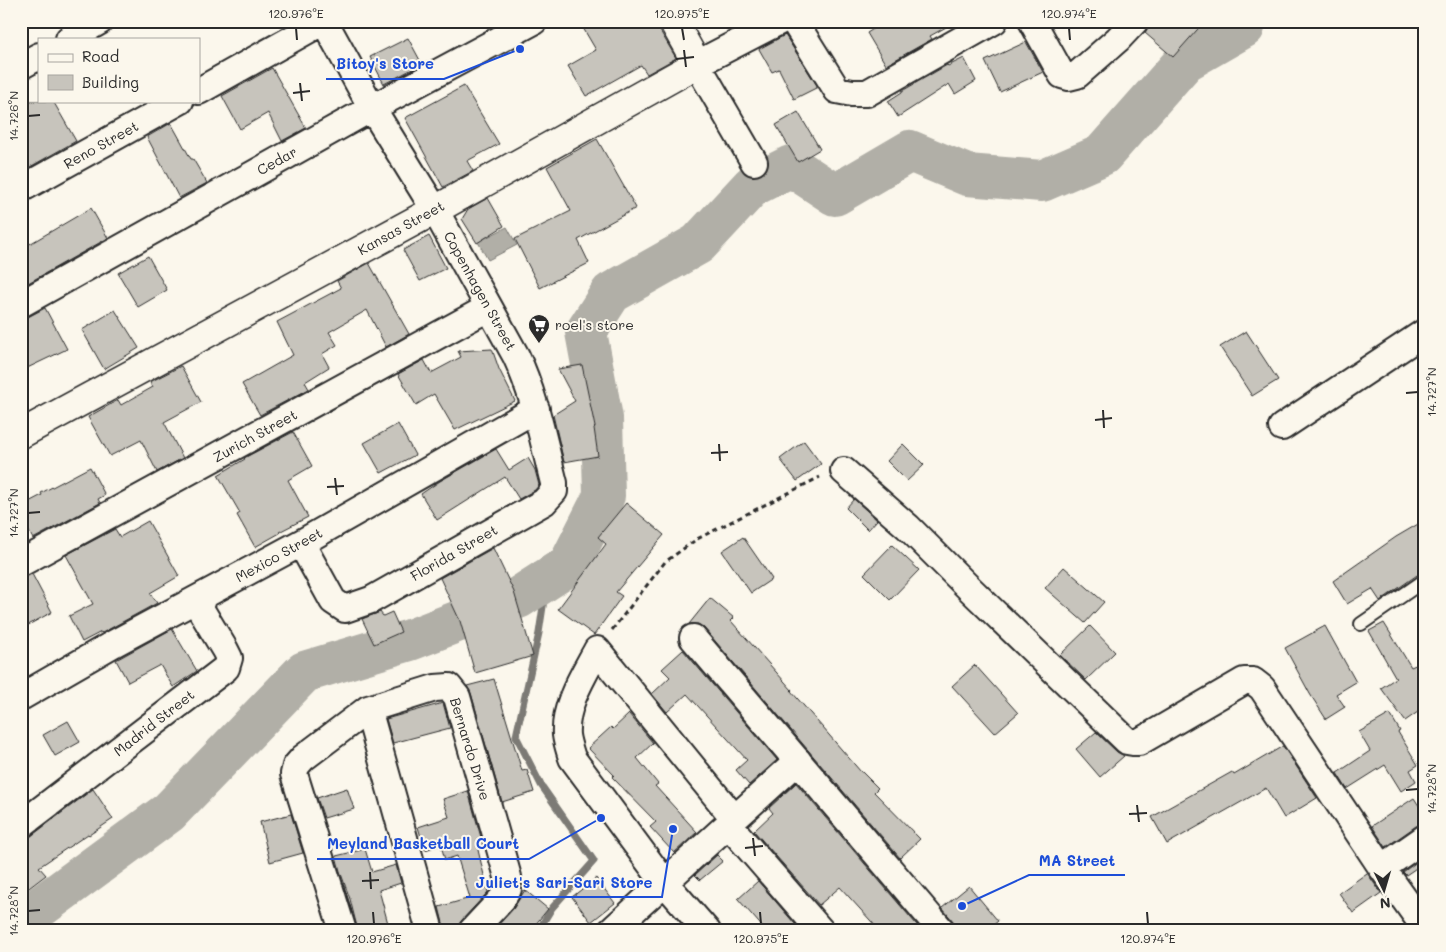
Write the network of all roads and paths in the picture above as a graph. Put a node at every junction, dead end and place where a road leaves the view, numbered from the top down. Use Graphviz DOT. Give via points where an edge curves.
graph roads {
  1 [pos="100,21"];
  2 [pos="324,21"];
  3 [pos="534,21"];
  4 [pos="673,21"];
  5 [pos="780,21"];
  6 [pos="794,21"];
  7 [pos="994,21"];
  8 [pos="1032,21"];
  9 [pos="1135,21"];
  10 [pos="71,38"];
  11 [pos="38,57"];
  12 [pos="697,64"];
  13 [pos="21,66"];
  14 [pos="200,90"];
  15 [pos="178,102"];
  16 [pos="372,108"];
  17 [pos="754,162"];
  18 [pos="21,189"];
  19 [pos="435,210"];
  20 [pos="21,304"];
  21 [pos="488,308"];
  22 [pos="1425,332"];
  23 [pos="536,409"];
  24 [pos="1282,427"];
  25 [pos="21,434"];
  26 [pos="844,471"];
  27 [pos="301,543"];
  28 [pos="21,563"];
  29 [pos="1425,580"];
  30 [pos="195,600"];
  31 [pos="1361,624"];
  32 [pos="692,638"];
  33 [pos="596,650"];
  34 [pos="21,697"];
  35 [pos="368,709"];
  36 [pos="798,761"];
  37 [pos="25,815"];
  38 [pos="731,821"];
  39 [pos="1425,838"];
  40 [pos="1382,868"];
  41 [pos="664,882"];
  42 [pos="1425,928"];
  43 [pos="343,931"];
  44 [pos="430,931"];
  45 [pos="472,931"];
  46 [pos="611,931"];
  47 [pos="707,931"];
  48 [pos="821,931"];
  49 [pos="942,931"];
  1 -- 10 [label="street"];
  2 -- 14 [label="street"];
  2 -- 16 [label="street, Copenhagen Street"];
  3 -- 16 [label="street, Cedar"];
  4 -- 12 [label="street"];
  5 -- 12 [label="street, Kansas Street"];
  6 -- 7 [label="street" via="837,90 867,93"];
  8 -- 9 [label="street" via="1062,75 1069,77 1077,75"];
  11 -- 13 [label="street"];
  12 -- 17 [label="street"];
  12 -- 19 [label="street, Kansas Street"];
  15 -- 18 [label="street, Reno Street"];
  16 -- 19 [label="street, Copenhagen Street"];
  16 -- 20 [label="street, Cedar"];
  19 -- 21 [label="street, Copenhagen Street"];
  19 -- 25 [label="street, Kansas Street"];
  21 -- 23 [label="street, Copenhagen Street" via="516,356"];
  21 -- 28 [label="street, Zurich Street"];
  22 -- 24 [label="street"];
  23 -- 27 [label="street, Mexico Street"];
  23 -- 27 [label="street, Florida Street" via="554,483 554,491 544,502 370,600 345,609 333,601"];
  26 -- 33 [label="path" via="831,472 767,502 681,550 665,562"];
  26 -- 40 [label="street" via="908,527 1127,741 1139,742 1244,681 1262,688"];
  27 -- 30 [label="street, Mexico Street"];
  29 -- 31 [label="lane"];
  30 -- 34 [label="street, Mexico Street"];
  30 -- 37 [label="street, Madrid Street" via="225,650 228,658 226,668"];
  32 -- 36 [label="street"];
  33 -- 38 [label="street"];
  33 -- 41 [label="street" via="568,710 566,735 572,758"];
  35 -- 43 [label="street" via="303,758 294,774"];
  35 -- 44 [label="street"];
  35 -- 45 [label="street, Bernardo Drive" via="435,688 449,687 457,698 508,877 508,889 502,899"];
  36 -- 38 [label="street"];
  36 -- 49 [label="street"];
  38 -- 41 [label="street"];
  38 -- 48 [label="street"];
  39 -- 40 [label="street"];
  40 -- 42 [label="street"];
  41 -- 46 [label="street"];
  41 -- 47 [label="street"];
}
